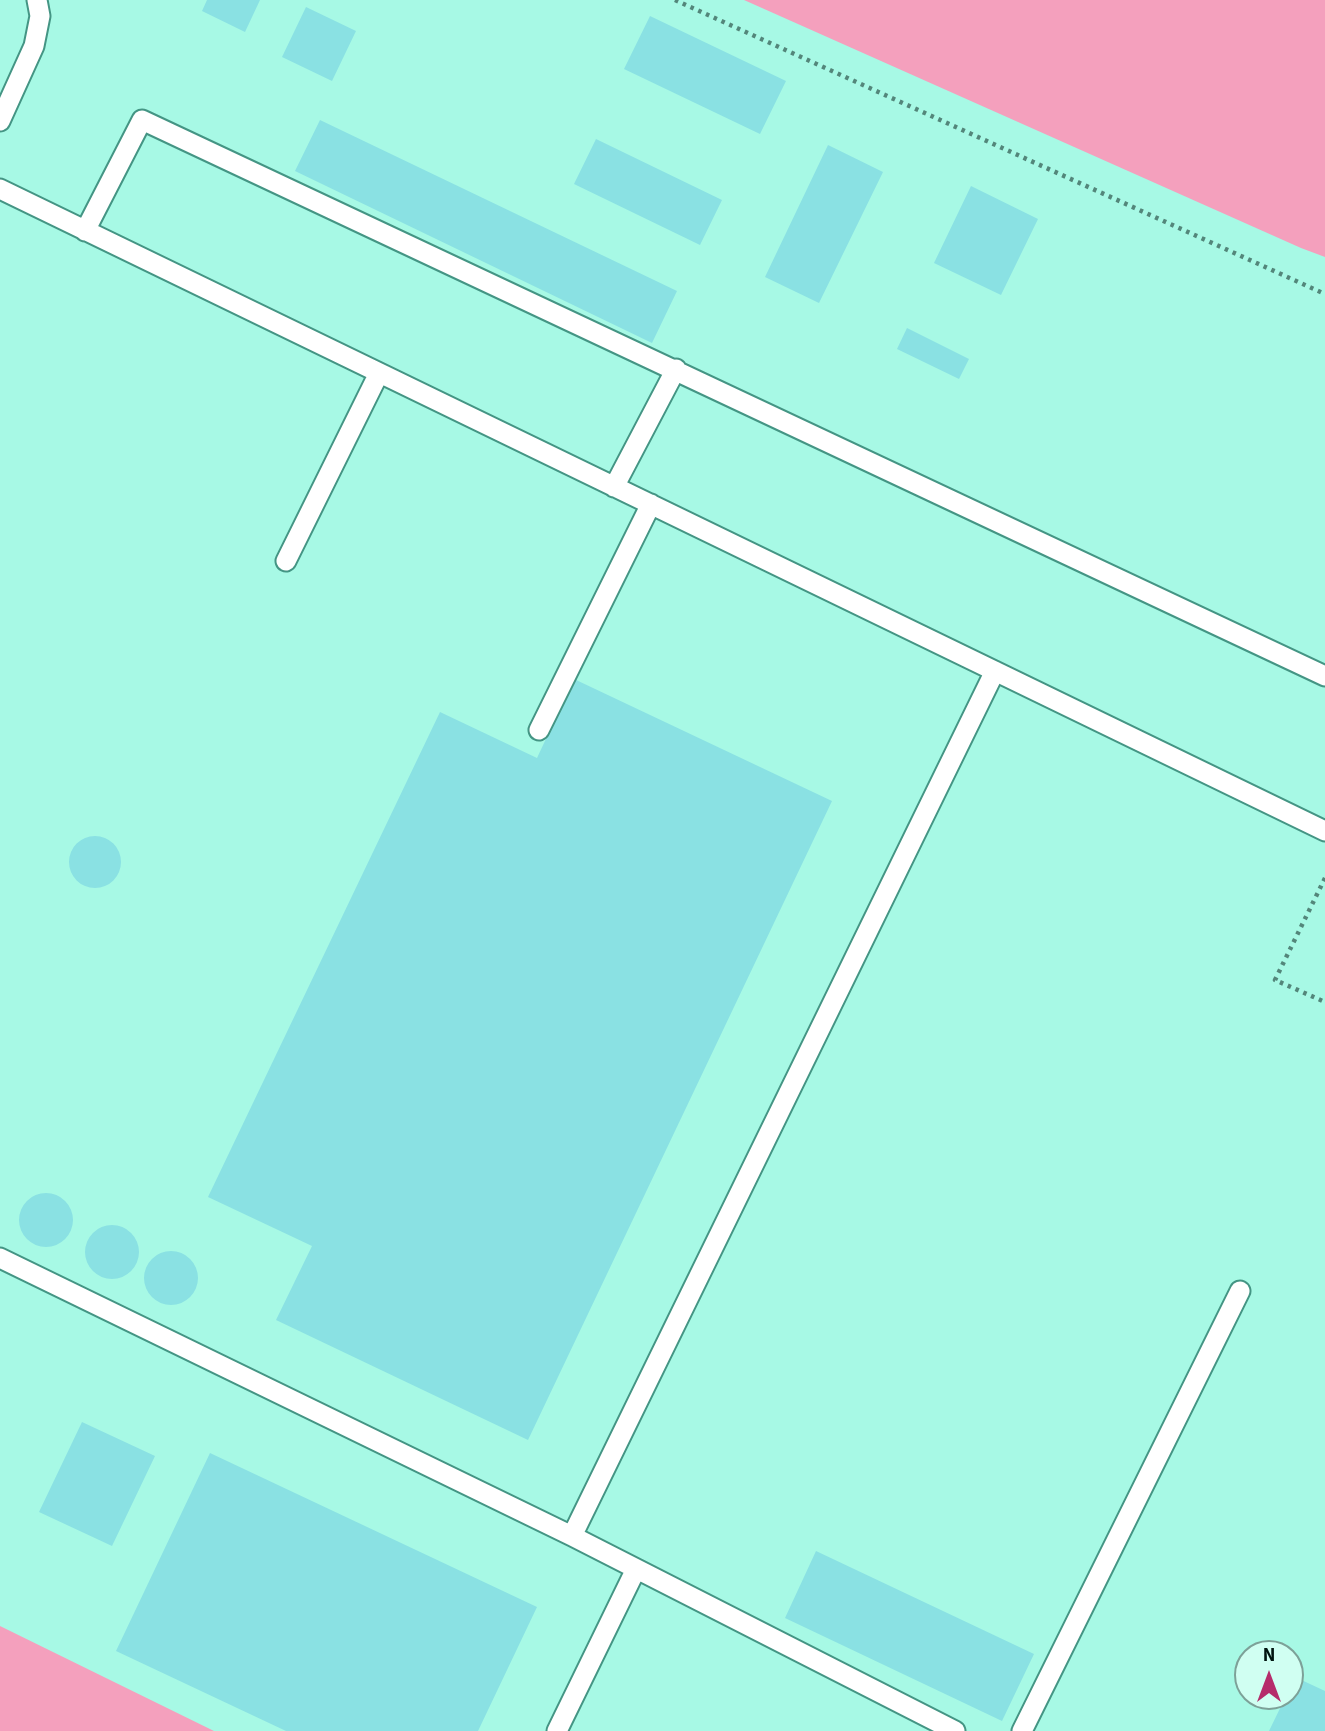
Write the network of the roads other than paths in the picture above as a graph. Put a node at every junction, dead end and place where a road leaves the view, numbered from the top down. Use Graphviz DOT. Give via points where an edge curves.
graph roads {
  1 [pos="37,0"];
  2 [pos="0,121"];
  3 [pos="0,189"];
  4 [pos="85,231"];
  5 [pos="676,369"];
  6 [pos="379,373"];
  7 [pos="614,487"];
  8 [pos="651,505"];
  9 [pos="286,561"];
  10 [pos="995,671"];
  11 [pos="1325,676"];
  12 [pos="539,730"];
  13 [pos="1325,831"];
  14 [pos="0,1258"];
  15 [pos="1240,1292"];
  16 [pos="572,1536"];
  17 [pos="636,1569"];
  18 [pos="557,1731"];
  19 [pos="956,1731"];
  20 [pos="1022,1731"];
  1 -- 2 [label="lane" via="40,16 34,46"];
  3 -- 4 [label="lane"];
  4 -- 5 [label="lane" via="142,120"];
  4 -- 6 [label="lane"];
  5 -- 7 [label="lane"];
  5 -- 11 [label="lane"];
  6 -- 7 [label="lane"];
  6 -- 9 [label="lane"];
  7 -- 8 [label="lane"];
  8 -- 10 [label="lane"];
  8 -- 12 [label="lane"];
  10 -- 13 [label="lane"];
  10 -- 16 [label="lane"];
  14 -- 16 [label="lane"];
  15 -- 20 [label="lane"];
  16 -- 17 [label="lane"];
  17 -- 18 [label="lane"];
  17 -- 19 [label="lane"];
}
